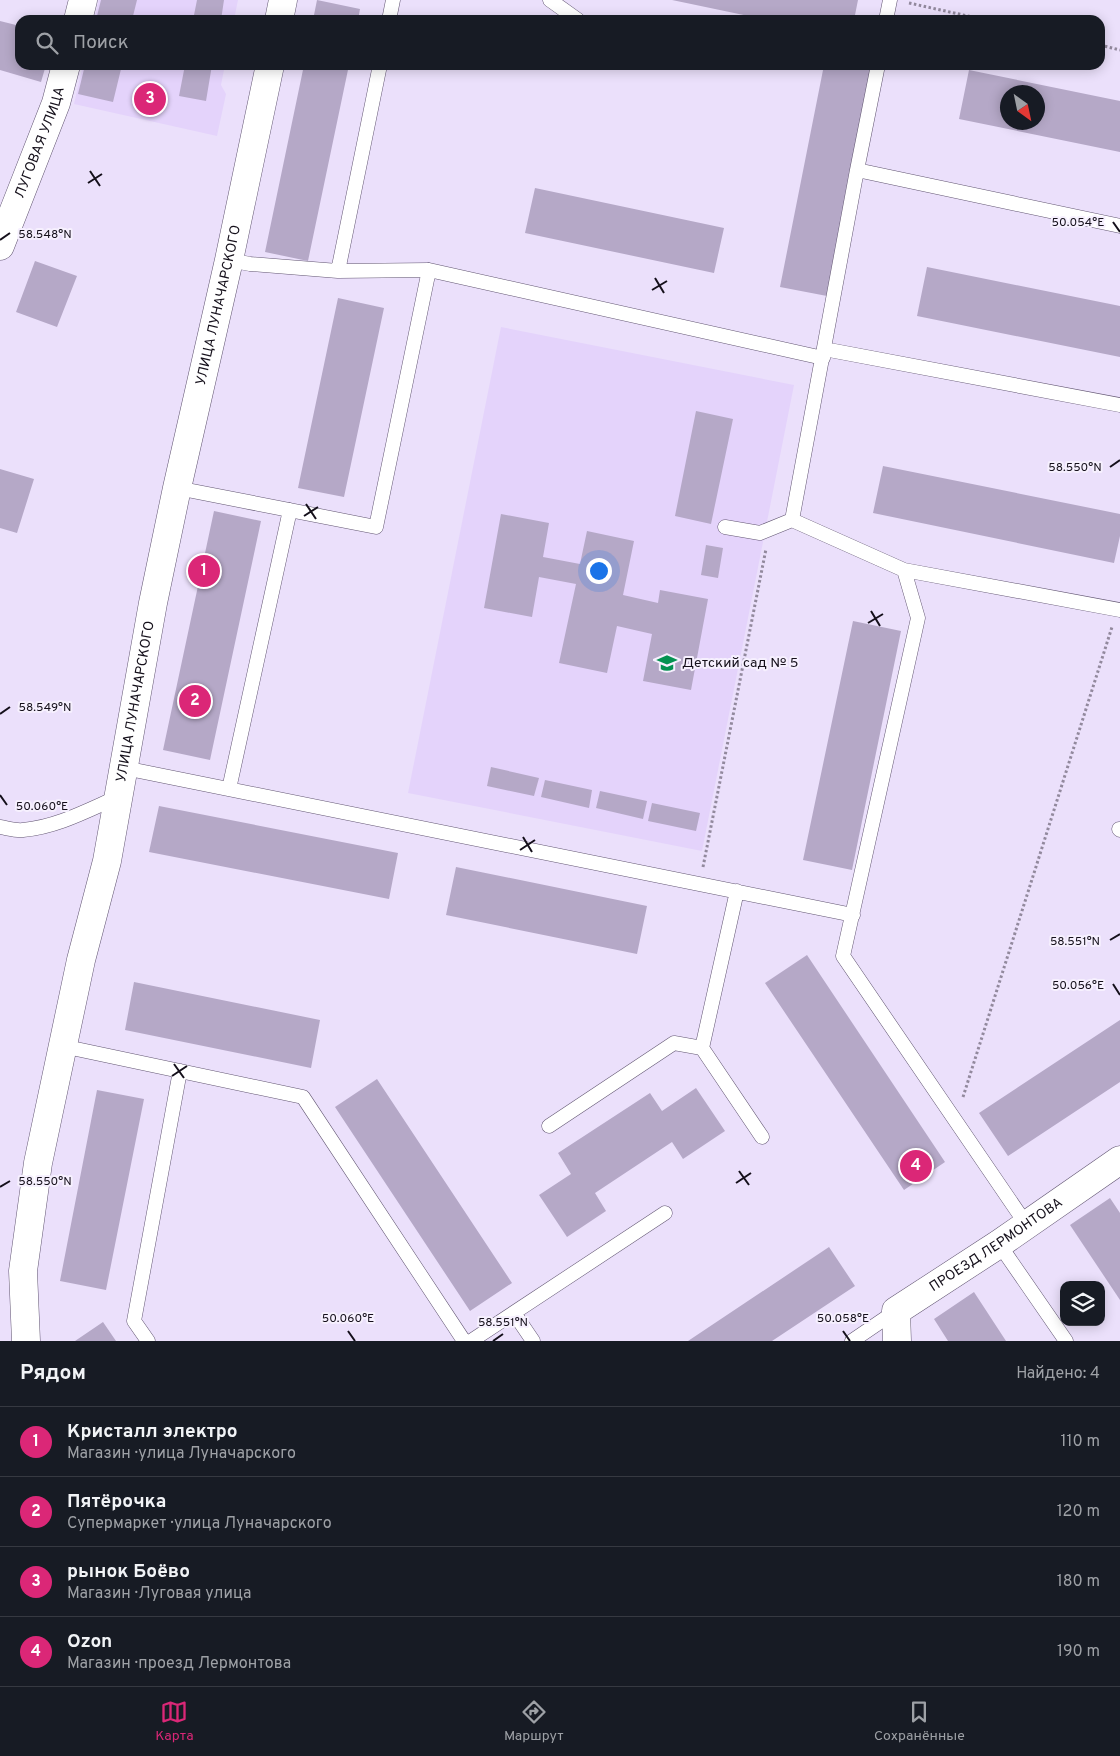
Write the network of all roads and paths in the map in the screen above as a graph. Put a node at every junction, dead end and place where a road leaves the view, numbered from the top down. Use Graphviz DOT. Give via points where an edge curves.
graph roads {
  1 [pos="83,0"];
  2 [pos="283,0"];
  3 [pos="393,0"];
  4 [pos="550,0"];
  5 [pos="890,0"];
  6 [pos="906,2"];
  7 [pos="79,15"];
  8 [pos="280,15"];
  9 [pos="390,15"];
  10 [pos="571,15"];
  11 [pos="887,15"];
  12 [pos="964,15"];
  13 [pos="1105,46"];
  14 [pos="1120,50"];
  15 [pos="65,70"];
  16 [pos="269,70"];
  17 [pos="379,70"];
  18 [pos="877,70"];
  19 [pos="858,170"];
  20 [pos="1120,226"];
  21 [pos="0,246"];
  22 [pos="229,260"];
  23 [pos="429,270"];
  24 [pos="338,271"];
  25 [pos="824,354"];
  26 [pos="1120,405"];
  27 [pos="177,488"];
  28 [pos="290,510"];
  29 [pos="792,520"];
  30 [pos="725,527"];
  31 [pos="770,529"];
  32 [pos="904,570"];
  33 [pos="1119,609"];
  34 [pos="124,768"];
  35 [pos="230,789"];
  36 [pos="118,797"];
  37 [pos="0,827"];
  38 [pos="699,884"];
  39 [pos="737,891"];
  40 [pos="853,915"];
  41 [pos="62,1046"];
  42 [pos="702,1048"];
  43 [pos="180,1072"];
  44 [pos="956,1121"];
  45 [pos="549,1126"];
  46 [pos="762,1137"];
  47 [pos="1120,1160"];
  48 [pos="666,1213"];
  49 [pos="1026,1224"];
  50 [pos="999,1244"];
  51 [pos="896,1311"];
  52 [pos="514,1313"];
  53 [pos="26,1341"];
  54 [pos="148,1341"];
  55 [pos="464,1341"];
  56 [pos="471,1341"];
  57 [pos="533,1341"];
  58 [pos="852,1341"];
  59 [pos="898,1341"];
  60 [pos="1066,1341"];
  1 -- 7 [label="street"];
  2 -- 8 [label="street"];
  3 -- 9 [label="lane"];
  4 -- 10 [label="lane"];
  5 -- 11 [label="lane"];
  6 -- 12 [label="path"];
  13 -- 14 [label="path"];
  15 -- 21 [label="street, ЛУГОВАЯ УЛИЦА" via="56,103"];
  16 -- 22 [label="street, УЛИЦА ЛУНАЧАРСКОГО"];
  17 -- 24 [label="lane"];
  18 -- 19 [label="lane"];
  19 -- 20 [label="lane"];
  19 -- 25 [label="lane"];
  22 -- 24 [label="lane"];
  22 -- 27 [label="street, УЛИЦА ЛУНАЧАРСКОГО"];
  23 -- 24 [label="lane"];
  23 -- 25 [label="lane"];
  23 -- 28 [label="lane" via="376,527"];
  25 -- 26 [label="lane"];
  25 -- 29 [label="lane"];
  27 -- 28 [label="lane"];
  27 -- 34 [label="street, УЛИЦА ЛУНАЧАРСКОГО"];
  28 -- 35 [label="lane"];
  29 -- 31 [label="lane"];
  29 -- 32 [label="lane"];
  30 -- 31 [label="lane" via="760,533"];
  31 -- 38 [label="path"];
  32 -- 33 [label="lane"];
  32 -- 40 [label="lane" via="918,618"];
  33 -- 44 [label="path"];
  34 -- 35 [label="lane"];
  34 -- 36 [label="street, УЛИЦА ЛУНАЧАРСКОГО"];
  35 -- 38 [label="lane"];
  36 -- 37 [label="lane" via="43,827 21,830"];
  36 -- 41 [label="street, УЛИЦА ЛУНАЧАРСКОГО" via="107,861"];
  38 -- 39 [label="lane"];
  39 -- 40 [label="lane"];
  39 -- 42 [label="lane"];
  40 -- 44 [label="lane" via="844,956"];
  41 -- 43 [label="lane"];
  41 -- 53 [label="street, УЛИЦА ЛУНАЧАРСКОГО" via="29,1217 23,1271"];
  42 -- 45 [label="lane" via="674,1043"];
  42 -- 46 [label="lane"];
  43 -- 54 [label="lane" via="134,1321"];
  43 -- 55 [label="lane" via="303,1097"];
  44 -- 49 [label="lane"];
  47 -- 49 [label="street, ПРОЕЗД ЛЕРМОНТОВА"];
  48 -- 52 [label="lane"];
  49 -- 50 [label="street, ПРОЕЗД ЛЕРМОНТОВА"];
  50 -- 51 [label="street, ПРОЕЗД ЛЕРМОНТОВА"];
  50 -- 60 [label="lane"];
  51 -- 58 [label="lane"];
  51 -- 59 [label="street"];
  52 -- 56 [label="lane"];
  52 -- 57 [label="lane"];
}
